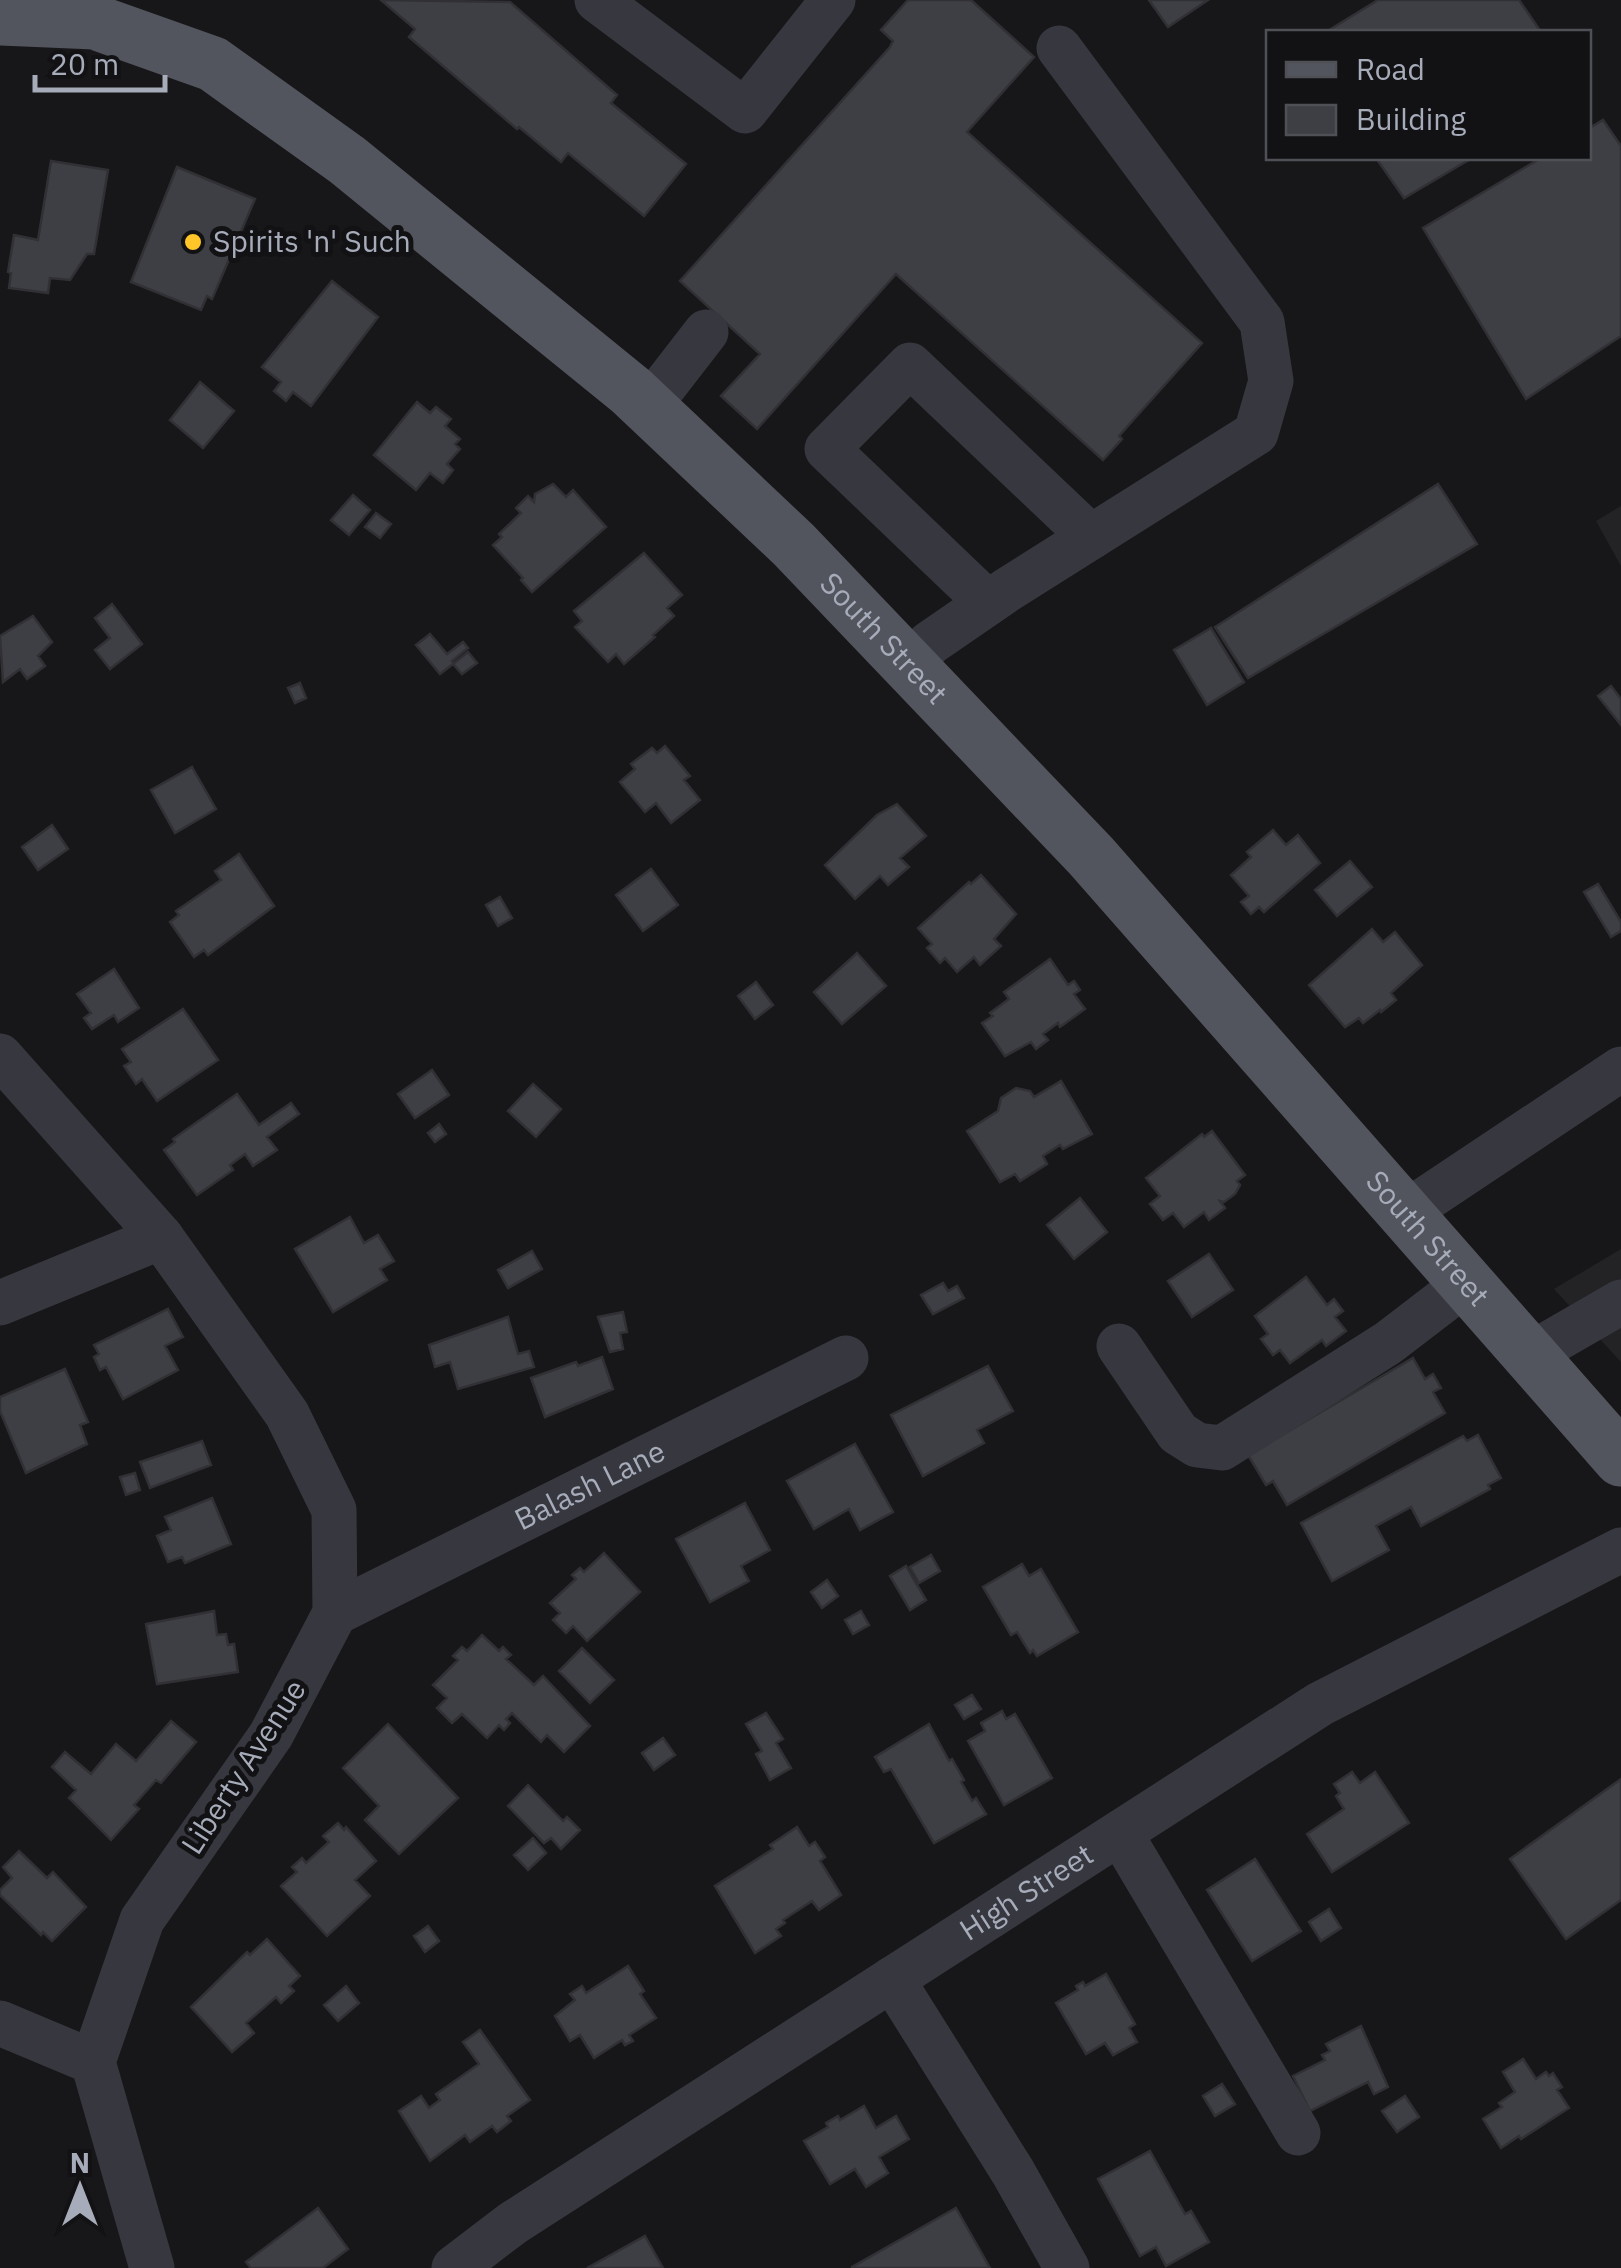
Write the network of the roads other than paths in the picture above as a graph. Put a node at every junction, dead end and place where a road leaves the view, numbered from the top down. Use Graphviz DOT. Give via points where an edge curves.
graph roads {
  1 [pos="597,0"];
  2 [pos="834,0"];
  3 [pos="103,11"];
  4 [pos="0,18"];
  5 [pos="1059,48"];
  6 [pos="706,332"];
  7 [pos="644,404"];
  8 [pos="1091,537"];
  9 [pos="988,603"];
  10 [pos="908,665"];
  11 [pos="0,1056"];
  12 [pos="1621,1069"];
  13 [pos="1405,1213"];
  14 [pos="161,1237"];
  15 [pos="1465,1284"];
  16 [pos="1621,1302"];
  17 [pos="0,1303"];
  18 [pos="1118,1346"];
  19 [pos="1530,1355"];
  20 [pos="846,1358"];
  21 [pos="1621,1459"];
  22 [pos="1621,1550"];
  23 [pos="335,1614"];
  24 [pos="1120,1832"];
  25 [pos="892,1979"];
  26 [pos="0,2023"];
  27 [pos="93,2062"];
  28 [pos="1298,2133"];
  29 [pos="152,2268"];
  30 [pos="454,2268"];
  31 [pos="1068,2268"];
  1 -- 2 [label="street" via="745,111"];
  3 -- 4 [label="main road, South Street"];
  3 -- 7 [label="main road, South Street" via="213,64 348,160"];
  5 -- 8 [label="street" via="1262,322 1271,380 1256,433"];
  6 -- 7 [label="street"];
  7 -- 10 [label="main road, South Street" via="794,545"];
  8 -- 9 [label="street"];
  8 -- 9 [label="street" via="910,364 827,450"];
  9 -- 10 [label="street"];
  10 -- 13 [label="main road, South Street" via="1091,856"];
  11 -- 14 [label="street, Liberty Avenue"];
  12 -- 13 [label="street"];
  13 -- 15 [label="main road, South Street"];
  14 -- 17 [label="street"];
  14 -- 23 [label="street, Liberty Avenue" via="287,1414 334,1510"];
  15 -- 18 [label="street" via="1388,1344 1222,1448 1197,1445 1178,1433"];
  15 -- 19 [label="main road, South Street"];
  16 -- 19 [label="street"];
  19 -- 21 [label="main road, South Street"];
  20 -- 23 [label="street, Balash Lane"];
  22 -- 24 [label="street, High Street" via="1320,1704"];
  23 -- 27 [label="street, Liberty Avenue" via="272,1735 142,1920"];
  24 -- 25 [label="street, High Street"];
  24 -- 28 [label="street"];
  25 -- 30 [label="street, High Street" via="513,2223"];
  25 -- 31 [label="street"];
  26 -- 27 [label="street"];
  27 -- 29 [label="street"];
}
